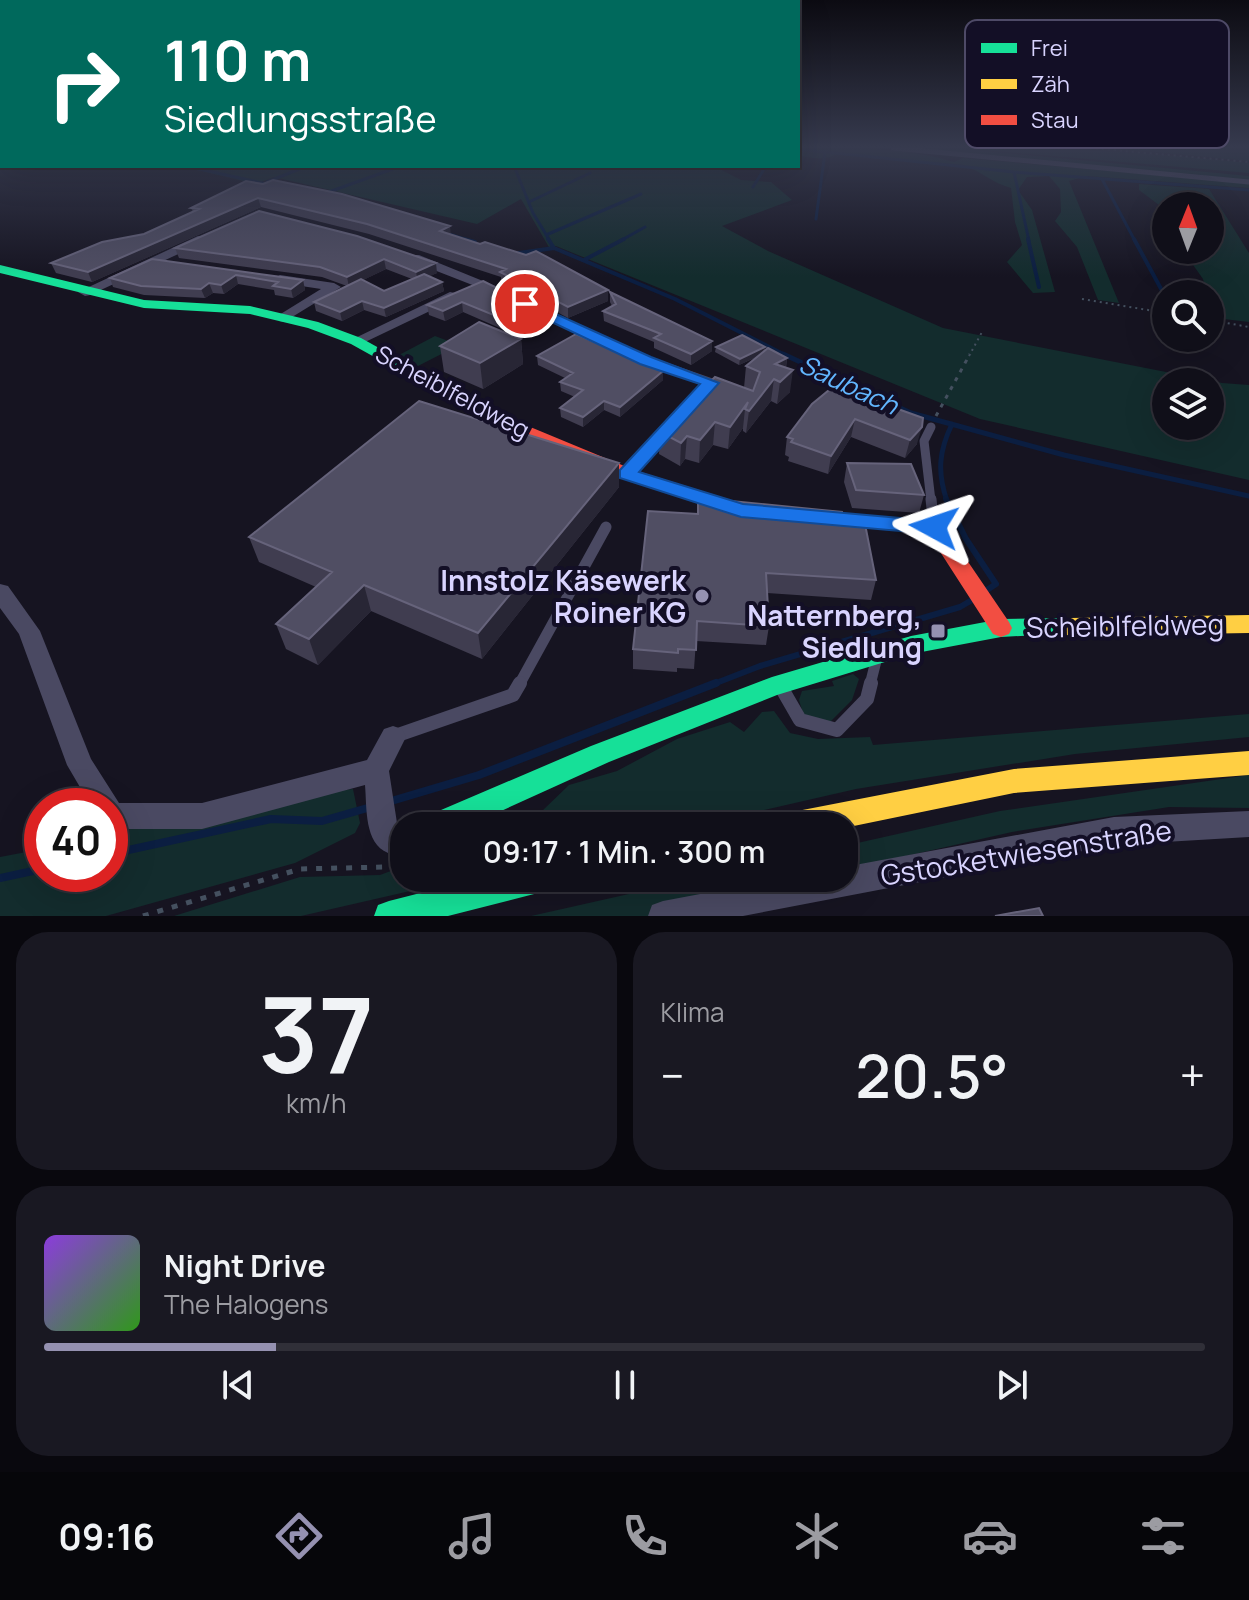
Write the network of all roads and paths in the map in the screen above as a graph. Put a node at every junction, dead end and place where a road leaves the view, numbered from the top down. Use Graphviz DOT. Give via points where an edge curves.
graph roads {
  1 [pos="218,231"];
  2 [pos="394,250"];
  3 [pos="153,260"];
  4 [pos="183,265"];
  5 [pos="0,269"];
  6 [pos="258,276"];
  7 [pos="482,281"];
  8 [pos="85,292"];
  9 [pos="1082,299"];
  10 [pos="1152,311"];
  11 [pos="284,318"];
  12 [pos="1224,323"];
  13 [pos="1249,327"];
  14 [pos="982,332"];
  15 [pos="356,341"];
  16 [pos="937,413"];
  17 [pos="931,427"];
  18 [pos="627,474"];
  19 [pos="756,512"];
  20 [pos="786,514"];
  21 [pos="606,527"];
  22 [pos="934,527"];
  23 [pos="0,592"];
  24 [pos="1249,624"];
  25 [pos="1001,628"];
  26 [pos="878,653"];
  27 [pos="780,684"];
  28 [pos="393,737"];
  29 [pos="1249,763"];
  30 [pos="95,788"];
  31 [pos="379,793"];
  32 [pos="469,812"];
  33 [pos="858,812"];
  34 [pos="128,817"];
  35 [pos="1249,824"];
  36 [pos="390,838"];
  37 [pos="390,864"];
  38 [pos="483,892"];
  39 [pos="143,916"];
  40 [pos="389,916"];
  41 [pos="663,916"];
  1 -- 3 [label="street"];
  2 -- 7 [label="street"];
  3 -- 4 [label="street"];
  3 -- 8 [label="street"];
  5 -- 8 [label="street, Scheiblfeldweg"];
  6 -- 11 [label="street" via="334,287"];
  7 -- 15 [label="street"];
  7 -- 18 [label="street" via="569,327 711,383"];
  8 -- 11 [label="street, Scheiblfeldweg" via="144,304 250,310"];
  9 -- 10 [label="path"];
  11 -- 15 [label="street, Scheiblfeldweg"];
  12 -- 13 [label="path"];
  14 -- 16 [label="path"];
  15 -- 18 [label="street, Scheiblfeldweg" via="479,410"];
  17 -- 22 [label="lane" via="924,441"];
  18 -- 19 [label="street, Scheiblfeldweg"];
  20 -- 22 [label="street"];
  21 -- 28 [label="lane" via="513,695"];
  22 -- 25 [label="street, Scheiblfeldweg"];
  23 -- 30 [label="street" via="29,631 80,765"];
  24 -- 25 [label="street, Scheiblfeldweg"];
  25 -- 26 [label="street, Scheiblfeldweg"];
  26 -- 27 [label="street, Scheiblfeldweg"];
  26 -- 27 [label="lane" via="867,699 837,730 810,728 791,712"];
  27 -- 32 [label="street, Scheiblfeldweg"];
  28 -- 31 [label="street"];
  29 -- 33 [label="street" via="1014,781"];
  31 -- 34 [label="street" via="202,816"];
  31 -- 36 [label="street"];
  35 -- 41 [label="street, Gstocketwiesenstraße" via="1114,831"];
  37 -- 39 [label="path" via="300,869"];
  38 -- 40 [label="street"];
}
